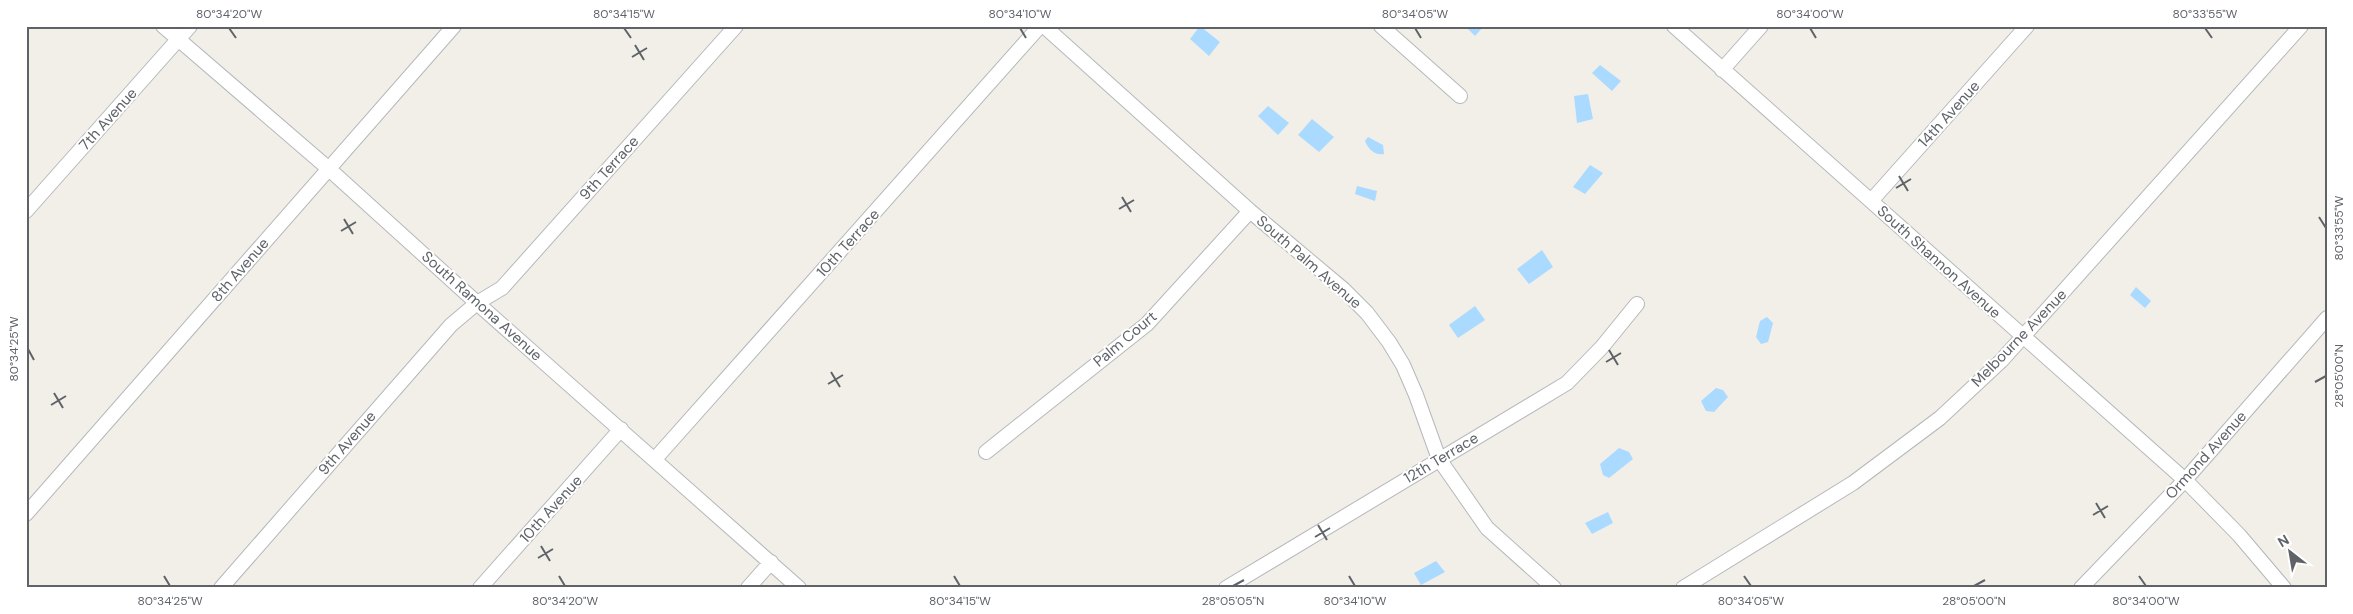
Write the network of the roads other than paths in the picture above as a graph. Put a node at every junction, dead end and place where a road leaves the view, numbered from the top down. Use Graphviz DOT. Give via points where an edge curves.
graph roads {
  1 [pos="163,26"];
  2 [pos="190,26"];
  3 [pos="454,26"];
  4 [pos="736,26"];
  5 [pos="1040,26"];
  6 [pos="1044,26"];
  7 [pos="1381,26"];
  8 [pos="1674,26"];
  9 [pos="1761,26"];
  10 [pos="2027,26"];
  11 [pos="2301,26"];
  12 [pos="178,40"];
  13 [pos="1722,70"];
  14 [pos="1460,96"];
  15 [pos="329,168"];
  16 [pos="1871,201"];
  17 [pos="26,211"];
  18 [pos="1250,211"];
  19 [pos="477,303"];
  20 [pos="1636,304"];
  21 [pos="2327,318"];
  22 [pos="2022,337"];
  23 [pos="620,429"];
  24 [pos="986,452"];
  25 [pos="655,459"];
  26 [pos="1439,459"];
  27 [pos="2185,480"];
  28 [pos="26,514"];
  29 [pos="771,562"];
  30 [pos="221,588"];
  31 [pos="480,588"];
  32 [pos="748,588"];
  33 [pos="799,588"];
  34 [pos="1226,588"];
  35 [pos="1554,588"];
  36 [pos="1683,588"];
  37 [pos="2081,588"];
  38 [pos="2284,588"];
  1 -- 12 [label="street, South Ramona Avenue"];
  2 -- 12 [label="street, 7th Avenue"];
  3 -- 15 [label="street, 8th Avenue"];
  4 -- 19 [label="street, 9th Terrace" via="502,288"];
  5 -- 25 [label="street, 10th Terrace"];
  6 -- 18 [label="street, South Palm Avenue"];
  7 -- 14 [label="street"];
  8 -- 13 [label="street, South Shannon Avenue"];
  9 -- 13 [label="street"];
  10 -- 16 [label="street, 14th Avenue"];
  11 -- 22 [label="street, Melbourne Avenue"];
  12 -- 15 [label="street, South Ramona Avenue"];
  12 -- 17 [label="street, 7th Avenue"];
  13 -- 16 [label="street, South Shannon Avenue"];
  15 -- 19 [label="street, South Ramona Avenue"];
  15 -- 28 [label="street, 8th Avenue"];
  16 -- 22 [label="street, South Shannon Avenue"];
  18 -- 24 [label="street, Palm Court" via="1147,324"];
  18 -- 26 [label="street, South Palm Avenue" via="1342,289 1377,325 1403,365"];
  19 -- 23 [label="street, South Ramona Avenue"];
  19 -- 30 [label="street, 9th Avenue" via="451,324"];
  20 -- 26 [label="street, 12th Terrace" via="1602,347 1567,383"];
  21 -- 27 [label="street, Ormond Avenue"];
  22 -- 27 [label="street, South Shannon Avenue"];
  22 -- 36 [label="street, Melbourne Avenue" via="1940,418 1881,464"];
  23 -- 25 [label="street, South Ramona Avenue"];
  23 -- 31 [label="street, 10th Avenue"];
  25 -- 29 [label="street, South Ramona Avenue"];
  26 -- 34 [label="street, 12th Terrace"];
  26 -- 35 [label="street, South Palm Avenue" via="1487,528"];
  27 -- 37 [label="street, Ormond Avenue"];
  27 -- 38 [label="street, South Shannon Avenue" via="2239,535"];
  29 -- 32 [label="street"];
  29 -- 33 [label="street, South Ramona Avenue"];
}
